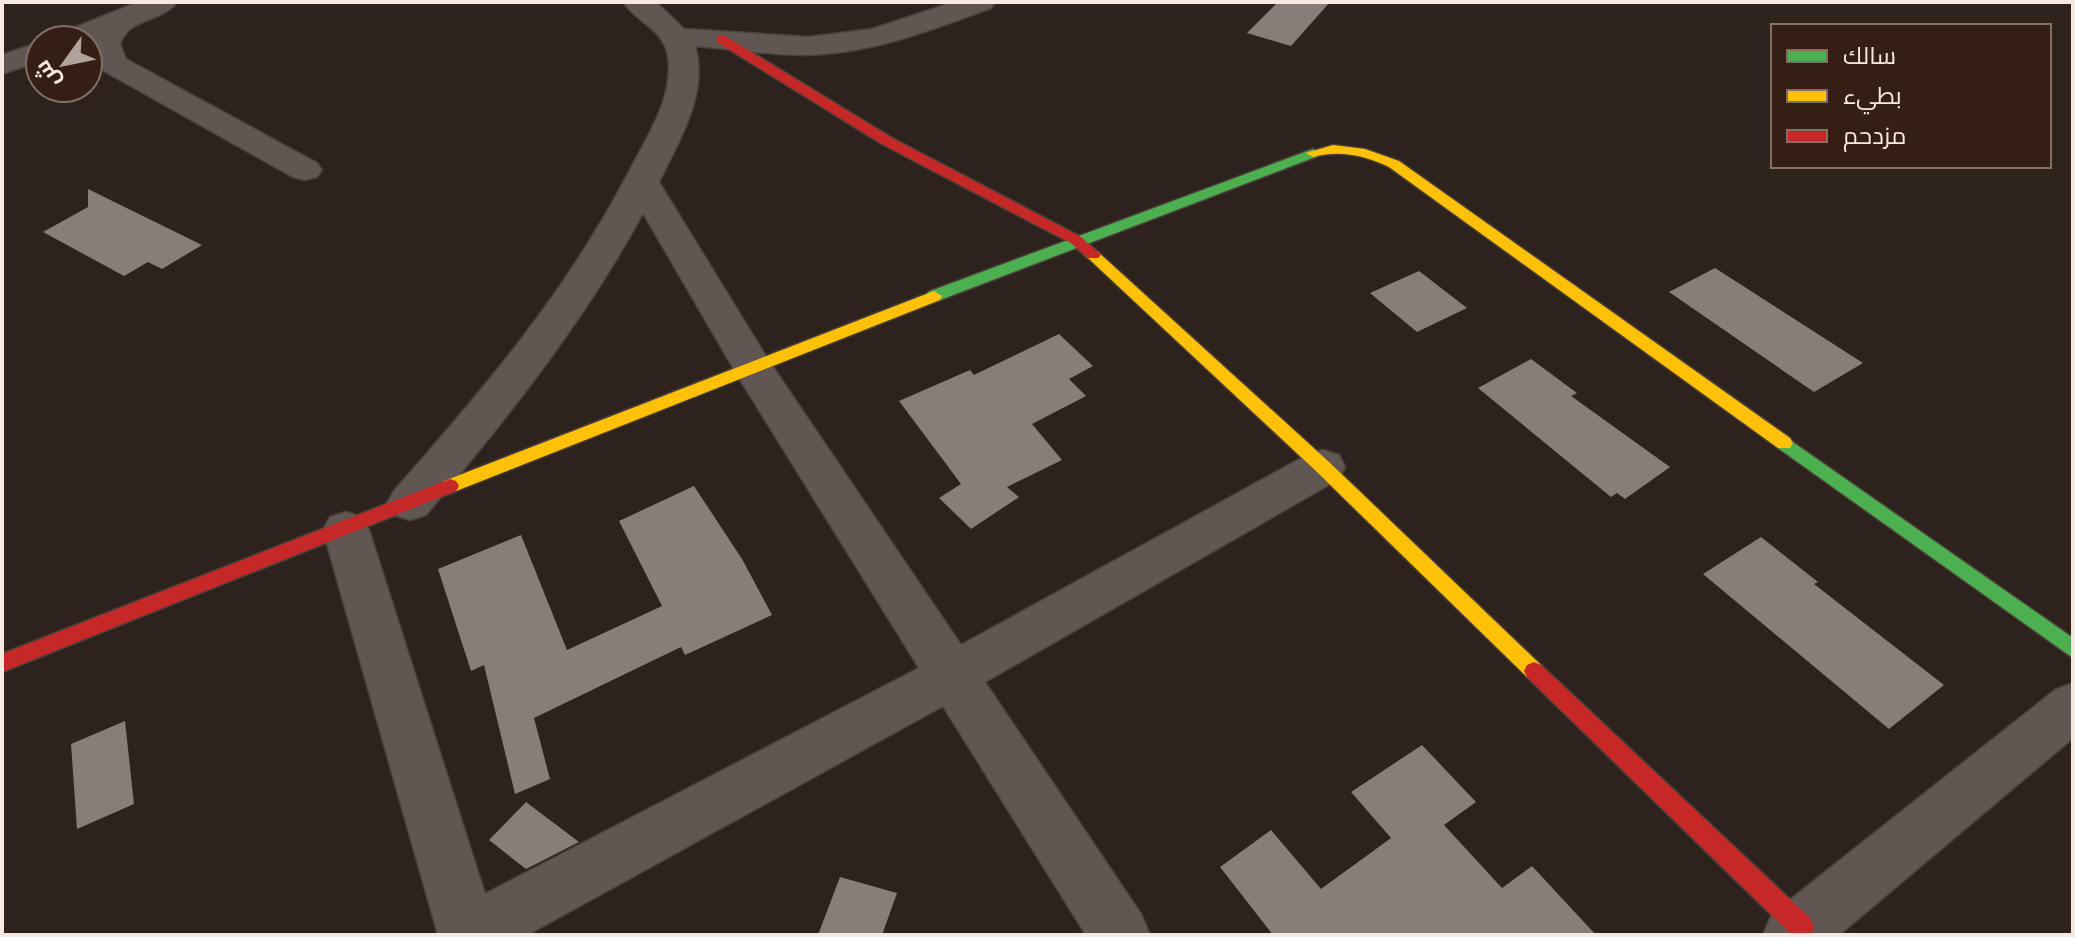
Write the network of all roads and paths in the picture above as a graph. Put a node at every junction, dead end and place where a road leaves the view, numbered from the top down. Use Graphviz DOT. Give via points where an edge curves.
graph roads {
  1 [pos="163,2"];
  2 [pos="981,2"];
  3 [pos="662,15"];
  4 [pos="129,17"];
  5 [pos="104,27"];
  6 [pos="721,39"];
  7 [pos="24,57"];
  8 [pos="2,65"];
  9 [pos="305,170"];
  10 [pos="642,182"];
  11 [pos="1076,240"];
  12 [pos="753,368"];
  13 [pos="1323,467"];
  14 [pos="410,503"];
  15 [pos="346,530"];
  16 [pos="2073,649"];
  17 [pos="2,663"];
  18 [pos="953,675"];
  19 [pos="2073,706"];
  20 [pos="1798,931"];
  21 [pos="468,935"];
  22 [pos="1120,935"];
  1 -- 4 [label="street"];
  2 -- 6 [label="street" via="904,29 838,44"];
  3 -- 6 [label="street"];
  3 -- 10 [label="street" via="683,58 683,83"];
  4 -- 5 [label="street"];
  4 -- 9 [label="street" via="107,36 104,47 115,65"];
  6 -- 11 [label="street" via="887,141"];
  7 -- 8 [label="street"];
  10 -- 12 [label="street"];
  10 -- 14 [label="street" via="613,237 537,351"];
  11 -- 12 [label="street"];
  11 -- 13 [label="street"];
  11 -- 16 [label="street" via="1318,151 1343,148 1385,159"];
  12 -- 14 [label="street"];
  12 -- 18 [label="street"];
  13 -- 18 [label="street"];
  13 -- 20 [label="street"];
  14 -- 15 [label="street"];
  15 -- 17 [label="street"];
  15 -- 21 [label="street"];
  18 -- 21 [label="street"];
  18 -- 22 [label="street"];
  19 -- 20 [label="street"];
}
